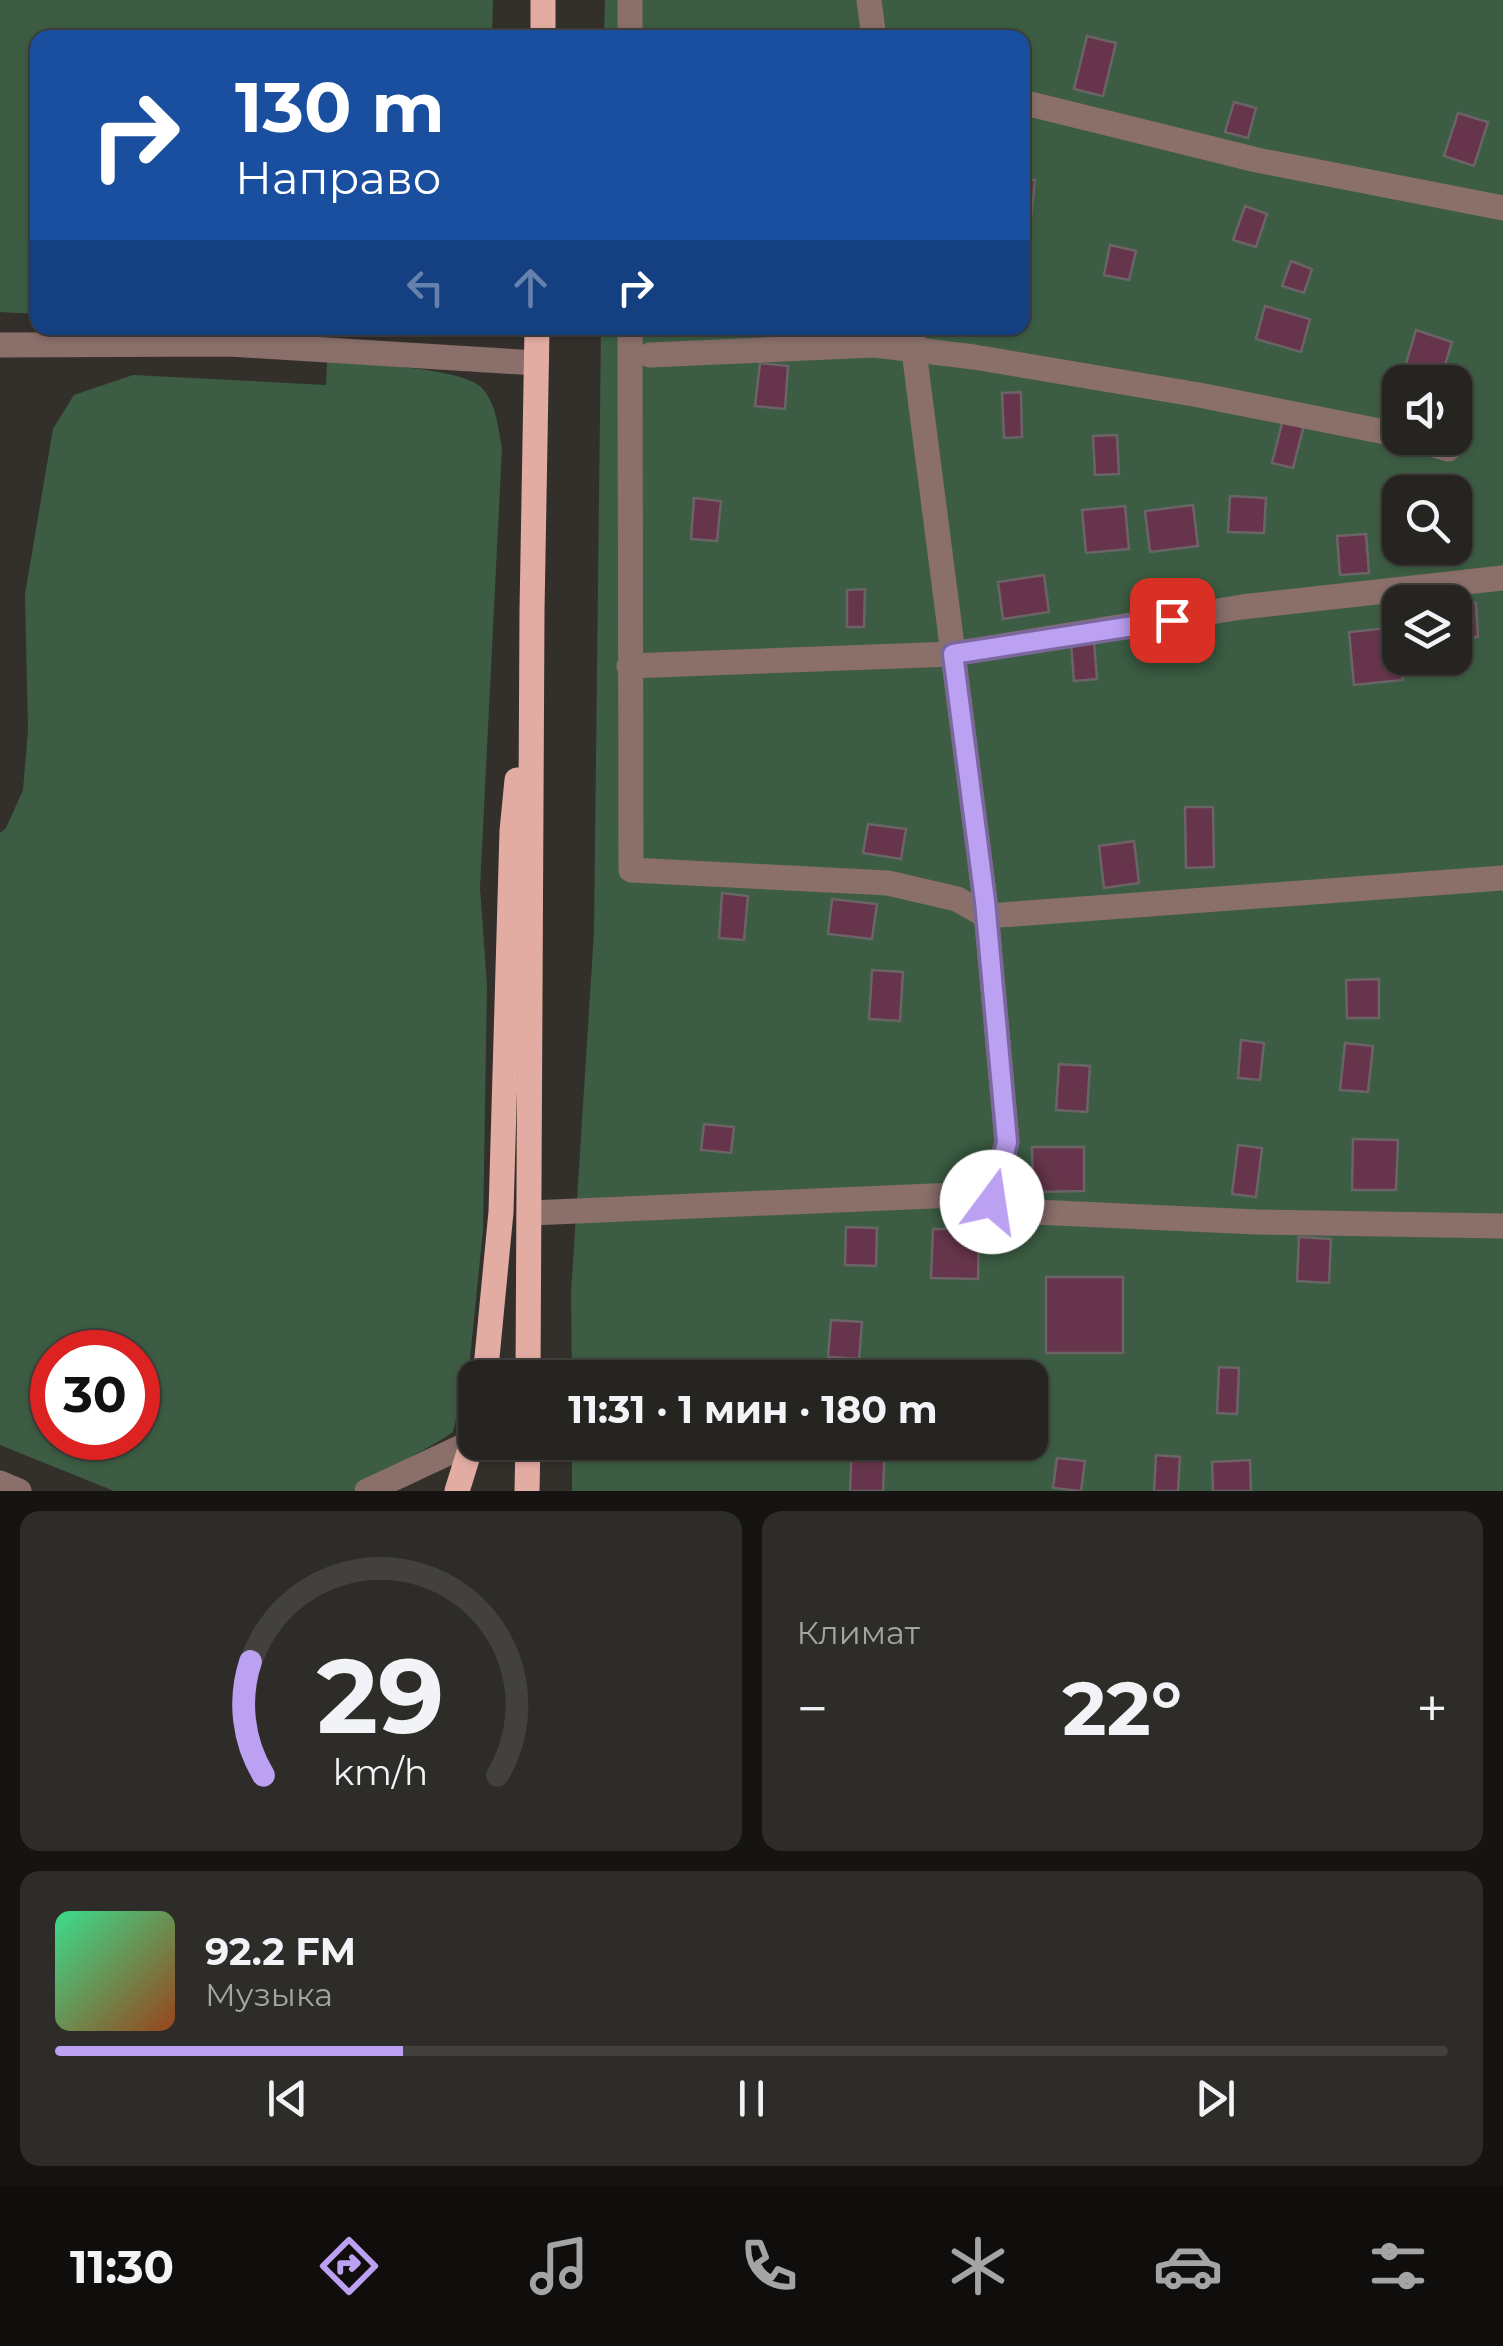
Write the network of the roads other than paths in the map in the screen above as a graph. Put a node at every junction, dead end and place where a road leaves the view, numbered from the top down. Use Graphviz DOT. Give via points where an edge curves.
graph roads {
  1 [pos="543,0"];
  2 [pos="630,0"];
  3 [pos="868,0"];
  4 [pos="542,30"];
  5 [pos="630,30"];
  6 [pos="873,30"];
  7 [pos="1030,104"];
  8 [pos="1503,208"];
  9 [pos="537,335"];
  10 [pos="630,335"];
  11 [pos="912,338"];
  12 [pos="0,345"];
  13 [pos="650,355"];
  14 [pos="536,362"];
  15 [pos="1382,431"];
  16 [pos="1503,578"];
  17 [pos="532,611"];
  18 [pos="953,654"];
  19 [pos="629,666"];
  20 [pos="1503,878"];
  21 [pos="987,916"];
  22 [pos="992,1202"];
  23 [pos="530,1213"];
  24 [pos="1503,1226"];
  25 [pos="487,1360"];
  26 [pos="528,1360"];
  27 [pos="458,1445"];
  28 [pos="467,1460"];
  29 [pos="528,1460"];
  30 [pos="0,1483"];
  31 [pos="19,1491"];
  32 [pos="367,1491"];
  33 [pos="458,1491"];
  34 [pos="527,1491"];
  1 -- 4 [label="main road"];
  2 -- 5 [label="street"];
  3 -- 6 [label="street"];
  7 -- 8 [label="street" via="1257,160"];
  9 -- 14 [label="main road"];
  10 -- 19 [label="street"];
  11 -- 13 [label="street"];
  11 -- 15 [label="street"];
  11 -- 18 [label="street"];
  12 -- 14 [label="street" via="230,344"];
  14 -- 17 [label="main road"];
  16 -- 18 [label="street" via="1242,608"];
  17 -- 23 [label="main road"];
  17 -- 25 [label="main road" via="512,831 500,1212"];
  18 -- 19 [label="street"];
  18 -- 21 [label="street"];
  19 -- 21 [label="street" via="631,870 888,883 957,899"];
  20 -- 21 [label="street"];
  21 -- 22 [label="street" via="1007,1142"];
  22 -- 23 [label="street" via="956,1195"];
  22 -- 24 [label="street" via="1034,1212"];
  23 -- 26 [label="main road"];
  27 -- 32 [label="street"];
  28 -- 33 [label="main road"];
  29 -- 34 [label="main road"];
  30 -- 31 [label="street"];
}
